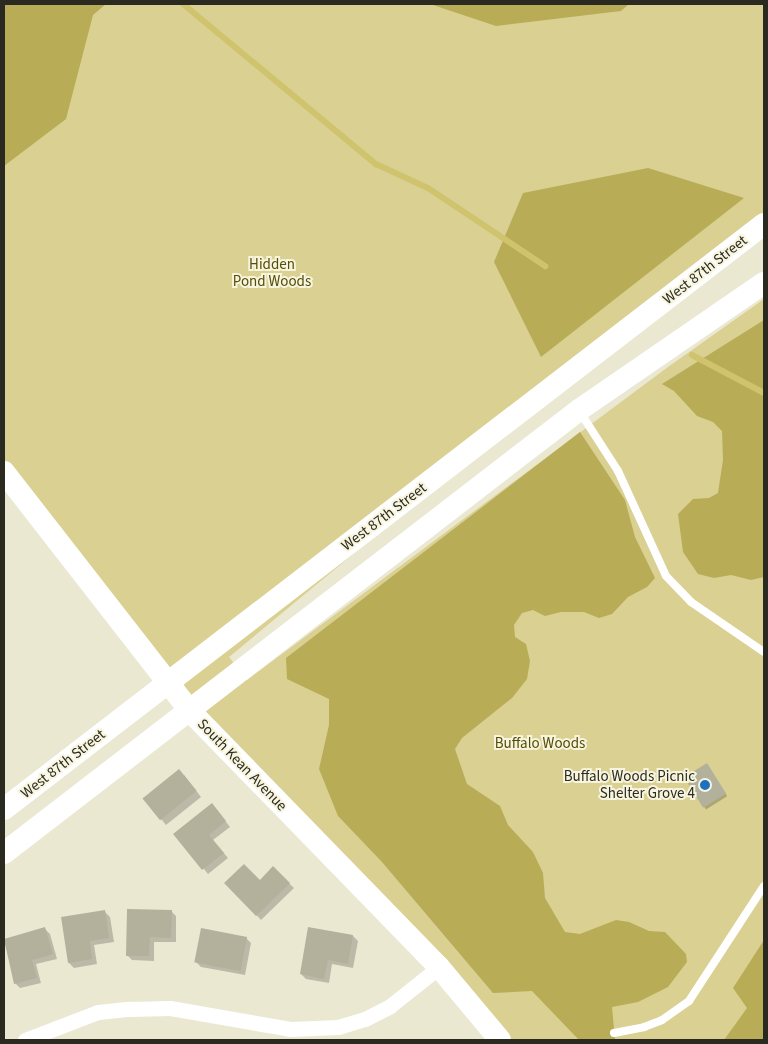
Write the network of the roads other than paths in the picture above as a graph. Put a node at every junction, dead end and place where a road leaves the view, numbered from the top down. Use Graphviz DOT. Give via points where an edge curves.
graph roads {
  1 [pos="764,224"];
  2 [pos="764,283"];
  3 [pos="579,410"];
  4 [pos="4,472"];
  5 [pos="764,652"];
  6 [pos="167,682"];
  7 [pos="189,710"];
  8 [pos="4,810"];
  9 [pos="4,853"];
  10 [pos="764,886"];
  11 [pos="439,967"];
  12 [pos="614,1033"];
  13 [pos="25,1040"];
  14 [pos="500,1040"];
  1 -- 6 [label="main road, West 87th Street"];
  2 -- 3 [label="main road"];
  3 -- 5 [label="lane" via="618,471 666,576 691,602"];
  3 -- 7 [label="main road"];
  4 -- 6 [label="main road, South Kean Avenue"];
  6 -- 7 [label="main road, South Kean Avenue"];
  6 -- 8 [label="main road, West 87th Street"];
  7 -- 9 [label="main road"];
  7 -- 11 [label="main road, South Kean Avenue"];
  10 -- 12 [label="lane" via="689,1001 644,1028"];
  11 -- 13 [label="street" via="390,1006 365,1019 338,1027 290,1029 170,1008 129,1009 98,1012"];
  11 -- 14 [label="main road, South Kean Avenue"];
}
